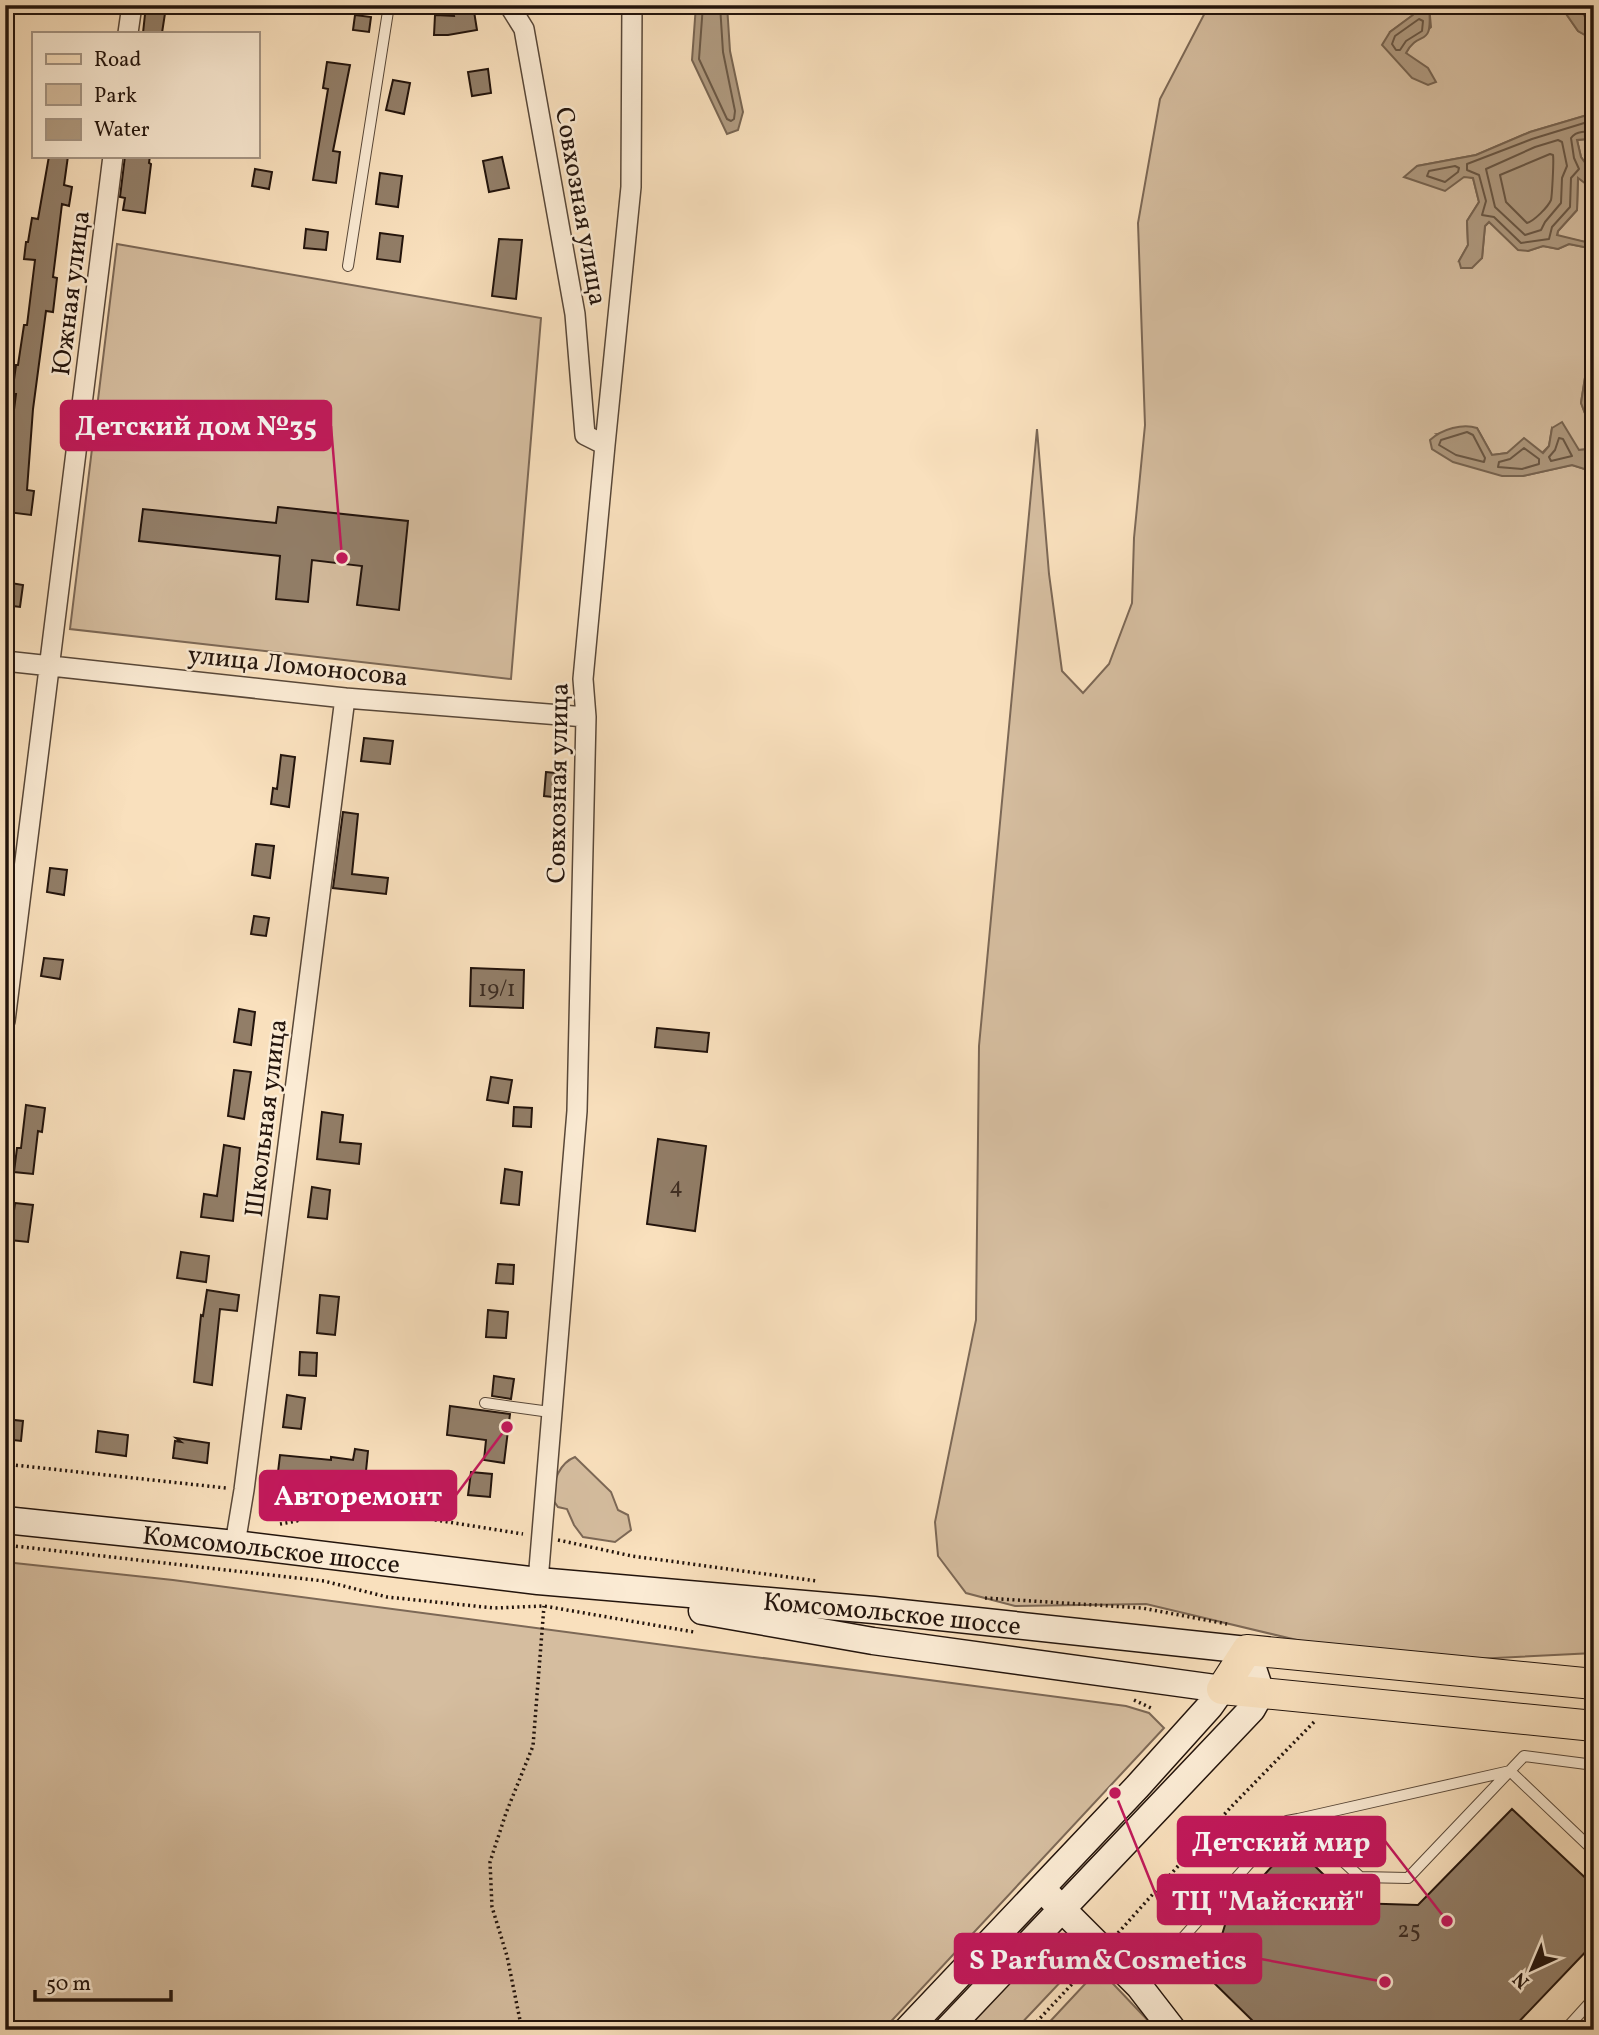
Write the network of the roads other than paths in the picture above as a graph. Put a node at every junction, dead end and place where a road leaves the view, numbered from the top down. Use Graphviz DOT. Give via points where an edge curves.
graph roads {
  1 [pos="132,5"];
  2 [pos="389,5"];
  3 [pos="509,5"];
  4 [pos="632,5"];
  5 [pos="128,32"];
  6 [pos="113,158"];
  7 [pos="348,266"];
  8 [pos="606,445"];
  9 [pos="5,661"];
  10 [pos="50,665"];
  11 [pos="345,698"];
  12 [pos="586,717"];
  13 [pos="5,1021"];
  14 [pos="485,1403"];
  15 [pos="550,1412"];
  16 [pos="5,1520"];
  17 [pos="235,1544"];
  18 [pos="541,1594"];
  19 [pos="874,1610"];
  20 [pos="873,1641"];
  21 [pos="1247,1650"];
  22 [pos="1594,1684"];
  23 [pos="1222,1689"];
  24 [pos="1261,1693"];
  25 [pos="1594,1726"];
  26 [pos="1594,1765"];
  27 [pos="1510,1772"];
  28 [pos="1298,1819"];
  29 [pos="1594,1851"];
  30 [pos="1041,1888"];
  31 [pos="1063,1909"];
  32 [pos="1139,1986"];
  33 [pos="1594,1998"];
  34 [pos="907,2030"];
  35 [pos="947,2030"];
  36 [pos="1173,2030"];
  37 [pos="1565,2030"];
  1 -- 5 [label="street"];
  2 -- 7 [label="lane"];
  3 -- 8 [label="street, Совхозная улица" via="524,29 572,301 584,435"];
  4 -- 8 [label="street" via="631,187"];
  6 -- 10 [label="street, Южная улица"];
  8 -- 12 [label="street, Совхозная улица" via="583,679"];
  9 -- 10 [label="street, улица Ломоносова"];
  10 -- 11 [label="street, улица Ломоносова"];
  10 -- 13 [label="street, Южная улица"];
  11 -- 12 [label="street, улица Ломоносова"];
  11 -- 17 [label="street, Школьная улица"];
  12 -- 15 [label="street, Совхозная улица" via="577,1111"];
  14 -- 15 [label="lane"];
  15 -- 18 [label="street, Совхозная улица"];
  16 -- 17 [label="main road, Комсомольское шоссе"];
  17 -- 18 [label="main road, Комсомольское шоссе"];
  18 -- 19 [label="main road, Комсомольское шоссе"];
  18 -- 20 [label="main road, Комсомольское шоссе"];
  19 -- 20 [label="main road"];
  19 -- 21 [label="main road, Комсомольское шоссе"];
  20 -- 23 [label="main road, Комсомольское шоссе"];
  21 -- 22 [label="main road, Комсомольское шоссе"];
  21 -- 23 [label="main road"];
  21 -- 24 [label="main road"];
  23 -- 24 [label="main road, Комсомольское шоссе"];
  23 -- 30 [label="main road" via="1138,1787"];
  24 -- 25 [label="main road, Комсомольское шоссе"];
  24 -- 31 [label="main road" via="1252,1709"];
  26 -- 27 [label="lane" via="1524,1756"];
  27 -- 28 [label="lane"];
  27 -- 28 [label="lane" via="1408,1878 1360,1877"];
  27 -- 29 [label="lane"];
  28 -- 32 [label="lane" via="1287,1822"];
  30 -- 31 [label="main road"];
  30 -- 34 [label="main road"];
  31 -- 32 [label="main road"];
  31 -- 35 [label="main road"];
  32 -- 36 [label="main road"];
  33 -- 37 [label="lane"];
}
